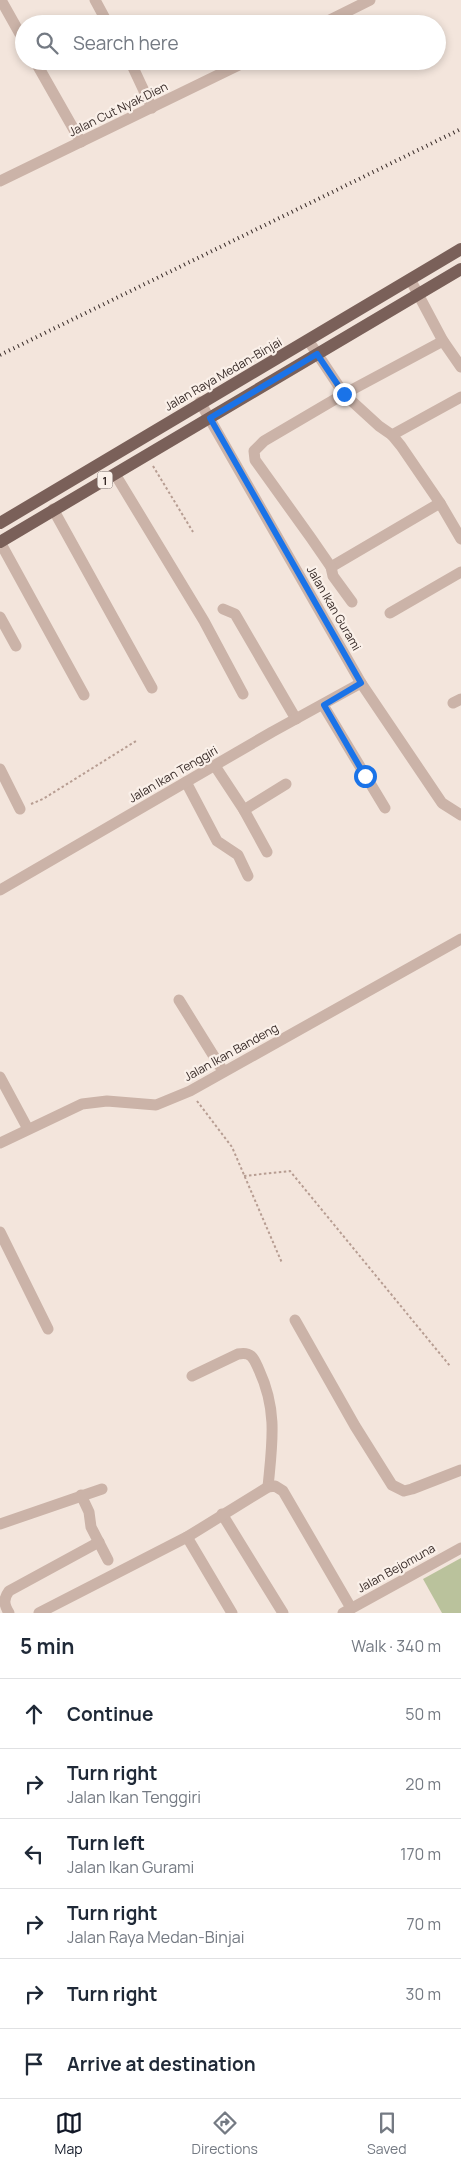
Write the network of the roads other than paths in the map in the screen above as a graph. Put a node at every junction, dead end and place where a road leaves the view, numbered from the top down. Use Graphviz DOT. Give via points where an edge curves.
graph roads {
  1 [pos="1,0"];
  2 [pos="95,0"];
  3 [pos="370,0"];
  4 [pos="103,15"];
  5 [pos="340,15"];
  6 [pos="15,25"];
  7 [pos="40,70"];
  8 [pos="134,70"];
  9 [pos="229,70"];
  10 [pos="152,108"];
  11 [pos="81,142"];
  12 [pos="0,181"];
  13 [pos="461,248"];
  14 [pos="461,269"];
  15 [pos="410,279"];
  16 [pos="419,294"];
  17 [pos="308,340"];
  18 [pos="443,341"];
  19 [pos="317,354"];
  20 [pos="461,367"];
  21 [pos="344,394"];
  22 [pos="461,397"];
  23 [pos="200,402"];
  24 [pos="210,418"];
  25 [pos="392,435"];
  26 [pos="115,474"];
  27 [pos="440,503"];
  28 [pos="53,510"];
  29 [pos="0,524"];
  30 [pos="461,539"];
  31 [pos="0,542"];
  32 [pos="331,567"];
  33 [pos="461,572"];
  34 [pos="352,602"];
  35 [pos="223,609"];
  36 [pos="390,613"];
  37 [pos="0,616"];
  38 [pos="16,646"];
  39 [pos="361,683"];
  40 [pos="152,688"];
  41 [pos="243,694"];
  42 [pos="84,695"];
  43 [pos="324,705"];
  44 [pos="296,719"];
  45 [pos="215,766"];
  46 [pos="0,769"];
  47 [pos="186,782"];
  48 [pos="286,784"];
  49 [pos="385,808"];
  50 [pos="20,809"];
  51 [pos="244,810"];
  52 [pos="461,815"];
  53 [pos="267,852"];
  54 [pos="248,876"];
  55 [pos="0,890"];
  56 [pos="461,938"];
  57 [pos="179,1000"];
  58 [pos="223,1072"];
  59 [pos="0,1077"];
  60 [pos="28,1129"];
  61 [pos="0,1143"];
  62 [pos="0,1232"];
  63 [pos="295,1320"];
  64 [pos="48,1329"];
  65 [pos="192,1376"];
  66 [pos="461,1470"];
  67 [pos="268,1487"];
  68 [pos="102,1489"];
  69 [pos="81,1495"];
  70 [pos="222,1514"];
  71 [pos="0,1524"];
  72 [pos="187,1536"];
  73 [pos="99,1542"];
  74 [pos="461,1548"];
  75 [pos="108,1560"];
  76 [pos="347,1611"];
  77 [pos="9,1613"];
  78 [pos="39,1613"];
  79 [pos="232,1613"];
  80 [pos="283,1613"];
  1 -- 6 [label="street"];
  2 -- 4 [label="street"];
  3 -- 5 [label="street"];
  7 -- 11 [label="street"];
  8 -- 10 [label="street"];
  9 -- 10 [label="street, Jalan Cut Nyak Dien"];
  10 -- 11 [label="street, Jalan Cut Nyak Dien"];
  11 -- 12 [label="street, Jalan Cut Nyak Dien"];
  13 -- 15 [label="main road, Jalan Raya Medan-Binjai / 1"];
  14 -- 16 [label="main road, 1"];
  15 -- 16 [label="street"];
  15 -- 17 [label="main road, Jalan Raya Medan-Binjai / 1"];
  16 -- 18 [label="street"];
  16 -- 19 [label="main road, 1"];
  17 -- 19 [label="street"];
  17 -- 23 [label="main road, Jalan Raya Medan-Binjai / 1"];
  18 -- 20 [label="street"];
  18 -- 21 [label="street"];
  19 -- 21 [label="street"];
  19 -- 24 [label="main road, 1"];
  21 -- 25 [label="street"];
  21 -- 32 [label="street" via="264,441 254,451 255,460"];
  22 -- 25 [label="street"];
  23 -- 24 [label="street, Jalan Ikan Gurami"];
  23 -- 29 [label="main road, Jalan Raya Medan-Binjai / 1"];
  24 -- 26 [label="main road, 1"];
  24 -- 39 [label="street, Jalan Ikan Gurami"];
  25 -- 27 [label="street"];
  26 -- 28 [label="main road, 1"];
  26 -- 41 [label="street" via="204,621"];
  27 -- 30 [label="street"];
  27 -- 32 [label="street"];
  28 -- 31 [label="main road, 1"];
  28 -- 40 [label="street"];
  31 -- 42 [label="street"];
  32 -- 34 [label="street" via="333,576"];
  33 -- 36 [label="street"];
  35 -- 44 [label="street" via="235,614"];
  37 -- 38 [label="street"];
  39 -- 43 [label="street, Jalan Ikan Tenggiri"];
  39 -- 52 [label="street, Jalan Ikan Gurami" via="442,803"];
  43 -- 44 [label="street, Jalan Ikan Tenggiri"];
  43 -- 49 [label="street"];
  44 -- 45 [label="street, Jalan Ikan Tenggiri"];
  45 -- 47 [label="street, Jalan Ikan Tenggiri"];
  45 -- 51 [label="street"];
  46 -- 50 [label="street"];
  47 -- 54 [label="street" via="217,841 238,855"];
  47 -- 55 [label="street, Jalan Ikan Tenggiri"];
  48 -- 51 [label="street"];
  51 -- 53 [label="street"];
  56 -- 58 [label="street, Jalan Ikan Bandeng"];
  57 -- 58 [label="street"];
  58 -- 60 [label="street, Jalan Ikan Bandeng" via="156,1105 107,1101 82,1104"];
  59 -- 60 [label="street"];
  60 -- 61 [label="street, Jalan Ikan Bandeng"];
  62 -- 64 [label="street"];
  63 -- 66 [label="street" via="392,1485 404,1490 412,1489"];
  65 -- 67 [label="street" via="238,1354 245,1352 252,1356 267,1387 272,1408"];
  67 -- 70 [label="street"];
  67 -- 76 [label="street" via="275,1486 283,1491"];
  68 -- 69 [label="street"];
  69 -- 71 [label="street"];
  69 -- 73 [label="street"];
  70 -- 72 [label="street"];
  70 -- 80 [label="street"];
  72 -- 78 [label="street"];
  72 -- 79 [label="street"];
  73 -- 75 [label="street"];
  73 -- 77 [label="street" via="9,1591 4,1605"];
  74 -- 76 [label="street, Jalan Bejomuna"];
}
